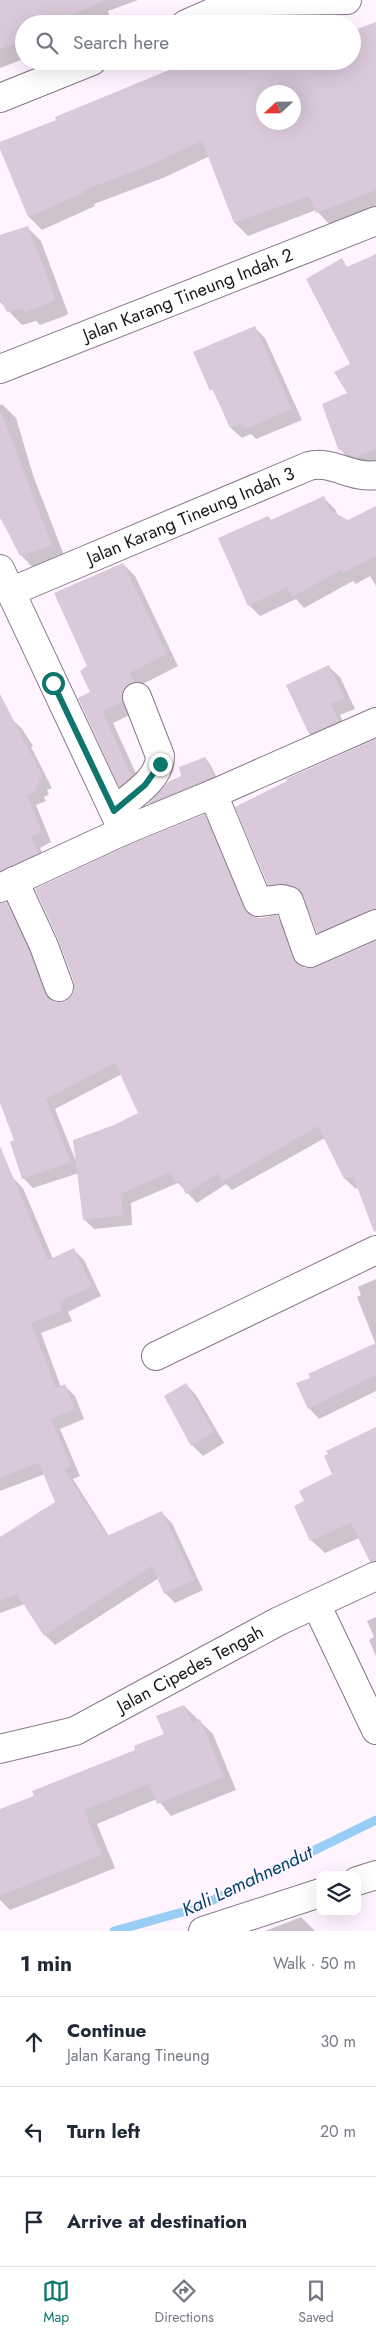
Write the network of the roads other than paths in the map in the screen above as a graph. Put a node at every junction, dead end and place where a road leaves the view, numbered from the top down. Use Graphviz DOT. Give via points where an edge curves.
graph roads {
  1 [pos="347,0"];
  2 [pos="206,15"];
  3 [pos="70,70"];
  4 [pos="0,98"];
  5 [pos="376,221"];
  6 [pos="0,369"];
  7 [pos="376,475"];
  8 [pos="5,581"];
  9 [pos="137,698"];
  10 [pos="376,722"];
  11 [pos="213,794"];
  12 [pos="118,821"];
  13 [pos="7,885"];
  14 [pos="376,924"];
  15 [pos="59,987"];
  16 [pos="376,1250"];
  17 [pos="156,1356"];
  18 [pos="376,1576"];
  19 [pos="316,1604"];
  20 [pos="376,1730"];
  21 [pos="0,1749"];
  22 [pos="376,1875"];
  23 [pos="361,1880"];
  24 [pos="316,1894"];
  25 [pos="204,1931"];
  1 -- 2 [label="street" via="262,1 227,6"];
  3 -- 4 [label="street"];
  5 -- 6 [label="street, Jalan Karang Tineung Indah 2"];
  7 -- 8 [label="street, Jalan Karang Tineung Indah 3" via="354,474 325,465 309,466"];
  8 -- 12 [label="street"];
  9 -- 12 [label="street" via="160,756 160,764"];
  10 -- 11 [label="street"];
  11 -- 12 [label="street"];
  11 -- 14 [label="street" via="258,902 282,898 289,901 307,952"];
  12 -- 13 [label="street"];
  13 -- 15 [label="street" via="44,946"];
  16 -- 17 [label="street"];
  18 -- 19 [label="street, Jalan Cipedes Tengah"];
  19 -- 20 [label="street"];
  19 -- 21 [label="street, Jalan Cipedes Tengah" via="75,1731"];
  22 -- 23 [label="street"];
  24 -- 25 [label="street"];
}
